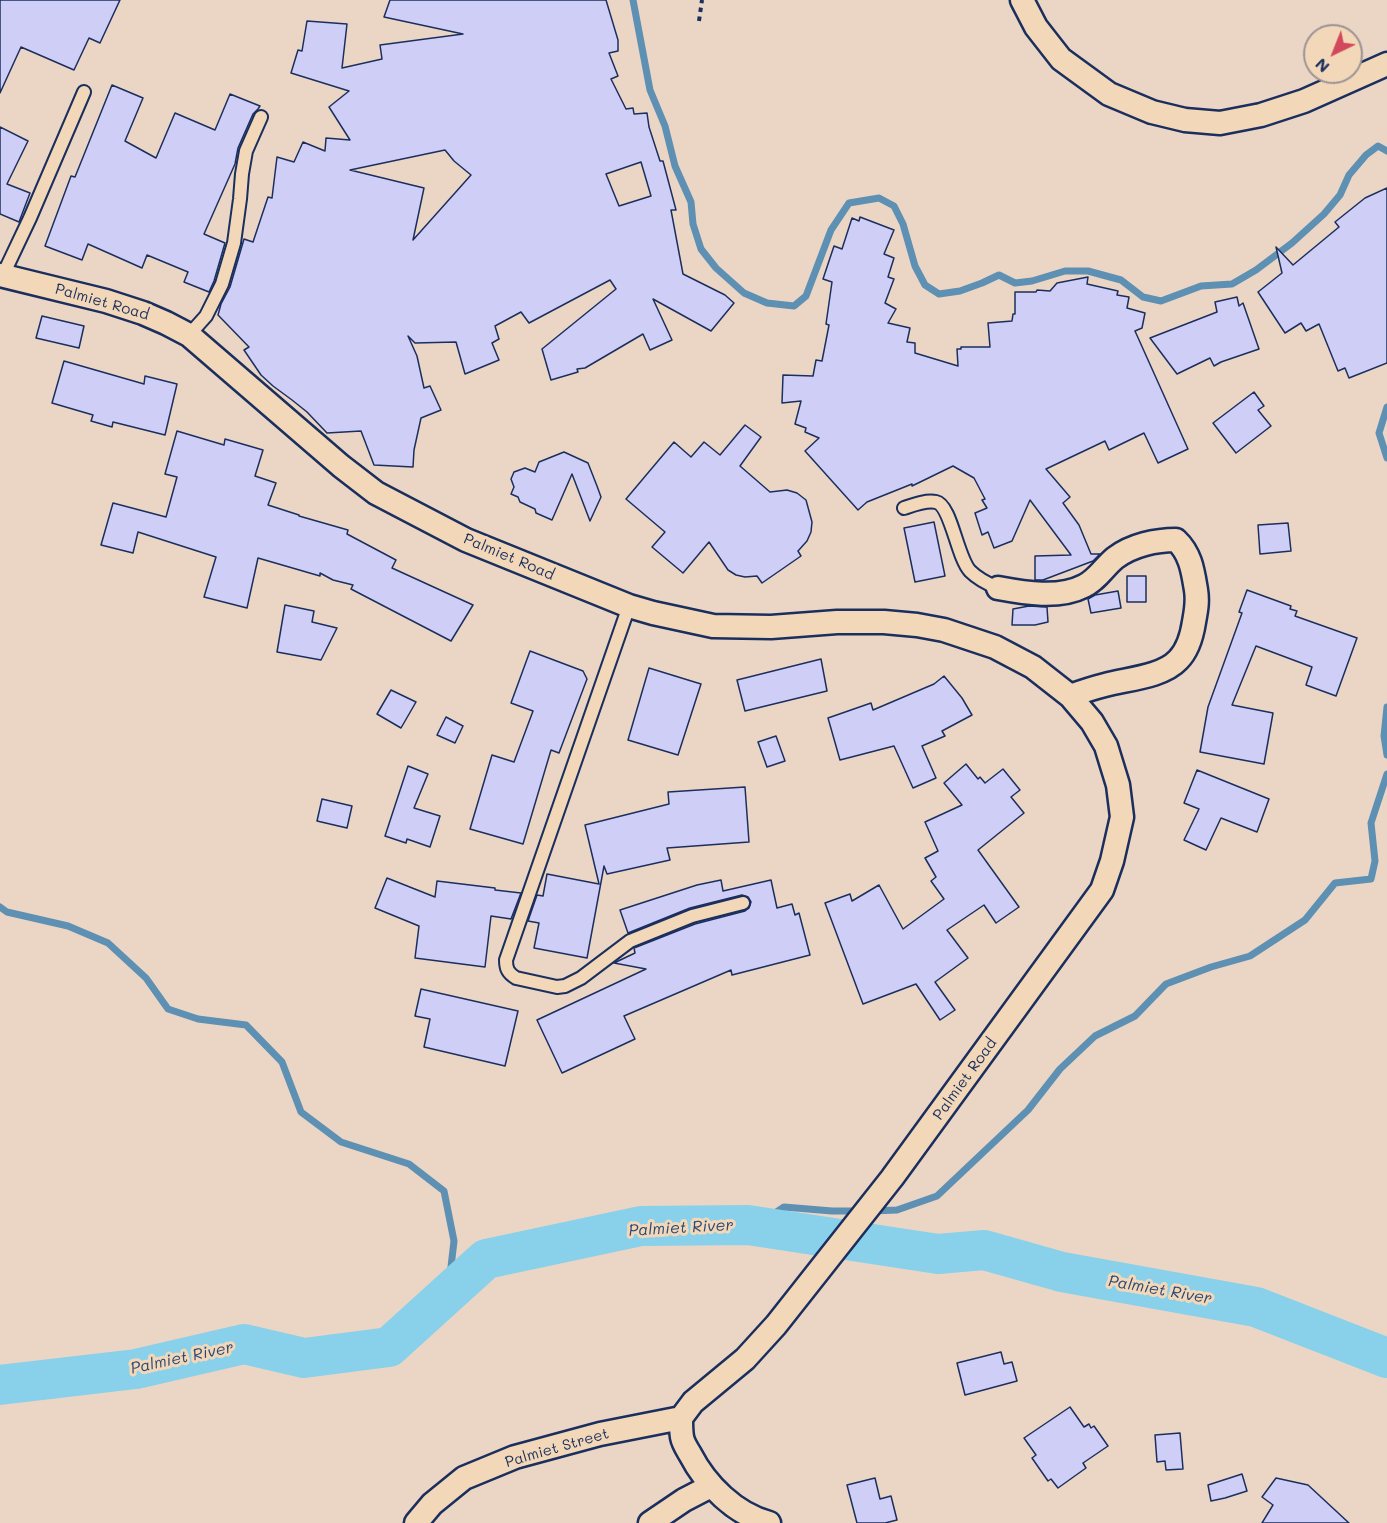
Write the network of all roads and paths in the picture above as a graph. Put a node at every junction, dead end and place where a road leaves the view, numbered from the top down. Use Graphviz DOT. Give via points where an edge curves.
graph roads {
  1 [pos="702,0"];
  2 [pos="1022,0"];
  3 [pos="699,21"];
  4 [pos="1387,64"];
  5 [pos="84,92"];
  6 [pos="261,117"];
  7 [pos="1,275"];
  8 [pos="189,335"];
  9 [pos="904,508"];
  10 [pos="998,588"];
  11 [pos="628,606"];
  12 [pos="1070,696"];
  13 [pos="743,903"];
  14 [pos="681,1418"];
  15 [pos="711,1486"];
  16 [pos="416,1523"];
  17 [pos="650,1523"];
  18 [pos="769,1523"];
  1 -- 3 [label="path"];
  2 -- 4 [label="street" via="1036,27 1061,59 1109,94 1152,112 1185,120 1220,123 1261,115 1304,101"];
  5 -- 7 [label="lane"];
  6 -- 8 [label="lane" via="246,151 234,243 222,284 206,316"];
  7 -- 8 [label="street, Palmiet Road" via="106,301"];
  8 -- 11 [label="street, Palmiet Road" via="376,493 466,540"];
  9 -- 10 [label="lane" via="928,502 940,504 969,570"];
  10 -- 12 [label="street" via="1066,592 1084,586 1116,558 1137,546 1176,540 1184,548 1198,600 1193,631 1178,661 1167,669"];
  11 -- 12 [label="street, Palmiet Road" via="713,626 884,622 944,630 995,647 1033,667"];
  11 -- 13 [label="lane" via="506,968 516,978 565,986 630,941 692,916"];
  12 -- 14 [label="street, Palmiet Road" via="1106,746 1118,785 1122,818 1102,890 892,1178 776,1325 745,1359 693,1402"];
  14 -- 15 [label="street" via="682,1439"];
  14 -- 16 [label="street, Palmiet Street" via="515,1457 464,1479 432,1504"];
  15 -- 17 [label="street"];
  15 -- 18 [label="street" via="728,1501"];
}
